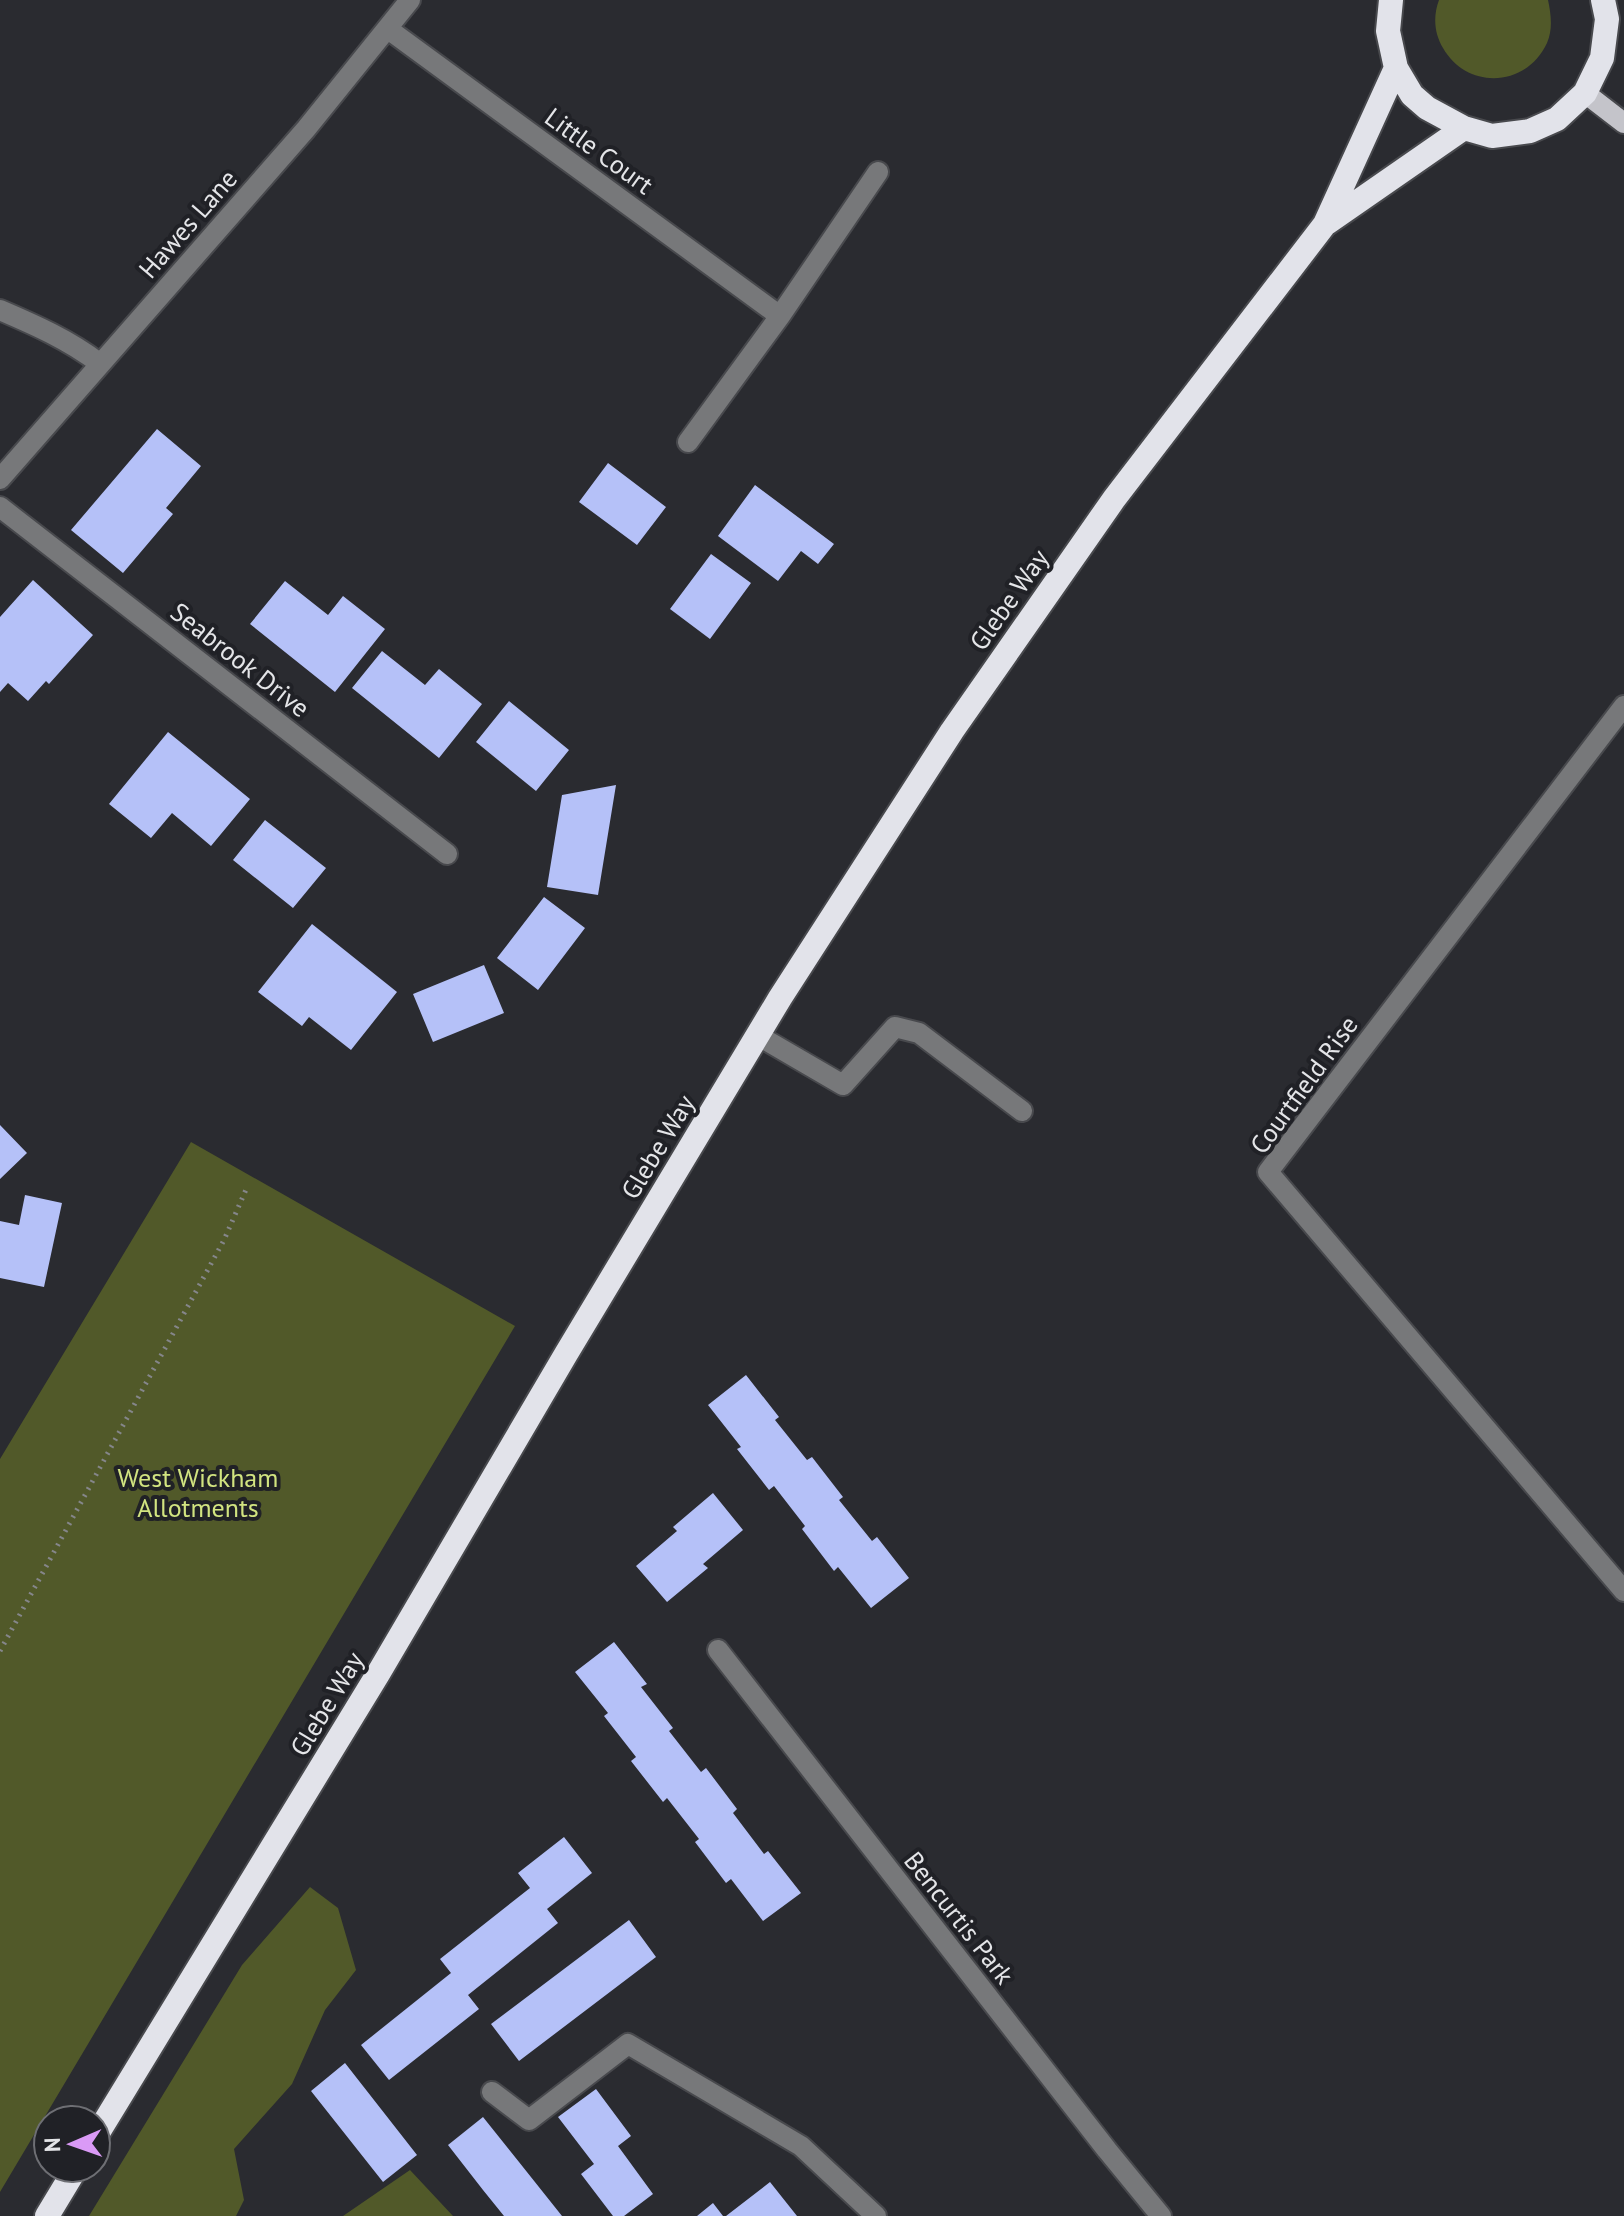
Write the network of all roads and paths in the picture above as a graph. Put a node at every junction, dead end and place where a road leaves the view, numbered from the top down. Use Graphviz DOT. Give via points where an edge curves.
graph roads {
  1 [pos="410,0"];
  2 [pos="1391,0"];
  3 [pos="1603,0"];
  4 [pos="388,29"];
  5 [pos="1396,68"];
  6 [pos="1585,93"];
  7 [pos="1624,123"];
  8 [pos="1464,128"];
  9 [pos="878,172"];
  10 [pos="1325,224"];
  11 [pos="0,310"];
  12 [pos="780,316"];
  13 [pos="99,363"];
  14 [pos="688,442"];
  15 [pos="0,479"];
  16 [pos="0,507"];
  17 [pos="1624,706"];
  18 [pos="447,854"];
  19 [pos="757,1035"];
  20 [pos="1022,1111"];
  21 [pos="248,1185"];
  22 [pos="1624,1591"];
  23 [pos="718,1650"];
  24 [pos="0,1651"];
  25 [pos="492,2092"];
  26 [pos="112,2110"];
  27 [pos="66,2184"];
  28 [pos="863,2212"];
  29 [pos="47,2216"];
  30 [pos="1161,2216"];
  1 -- 4 [label="street, Hawes Lane"];
  2 -- 5 [label="highway" via="1388,31"];
  3 -- 6 [label="highway" via="1607,19 1602,58"];
  4 -- 12 [label="street, Little Court"];
  4 -- 13 [label="street, Hawes Lane"];
  5 -- 8 [label="highway" via="1412,95"];
  5 -- 10 [label="highway, Glebe Way"];
  6 -- 7 [label="main road"];
  6 -- 8 [label="highway" via="1557,119 1530,131 1492,136"];
  8 -- 10 [label="highway, Glebe Way"];
  9 -- 12 [label="street"];
  10 -- 19 [label="highway, Glebe Way" via="1131,475 1032,616"];
  11 -- 13 [label="street" via="51,332"];
  12 -- 14 [label="street"];
  13 -- 15 [label="street, Hawes Lane"];
  16 -- 18 [label="street, Seabrook Drive"];
  17 -- 22 [label="street, Courtfield Rise" via="1268,1172"];
  19 -- 20 [label="street" via="843,1085 895,1027 919,1033"];
  19 -- 26 [label="highway, Glebe Way"];
  21 -- 24 [label="path" via="224,1240"];
  23 -- 30 [label="street, Bencurtis Park"];
  25 -- 28 [label="street" via="529,2120 628,2044 801,2146"];
  27 -- 29 [label="highway"];
}
